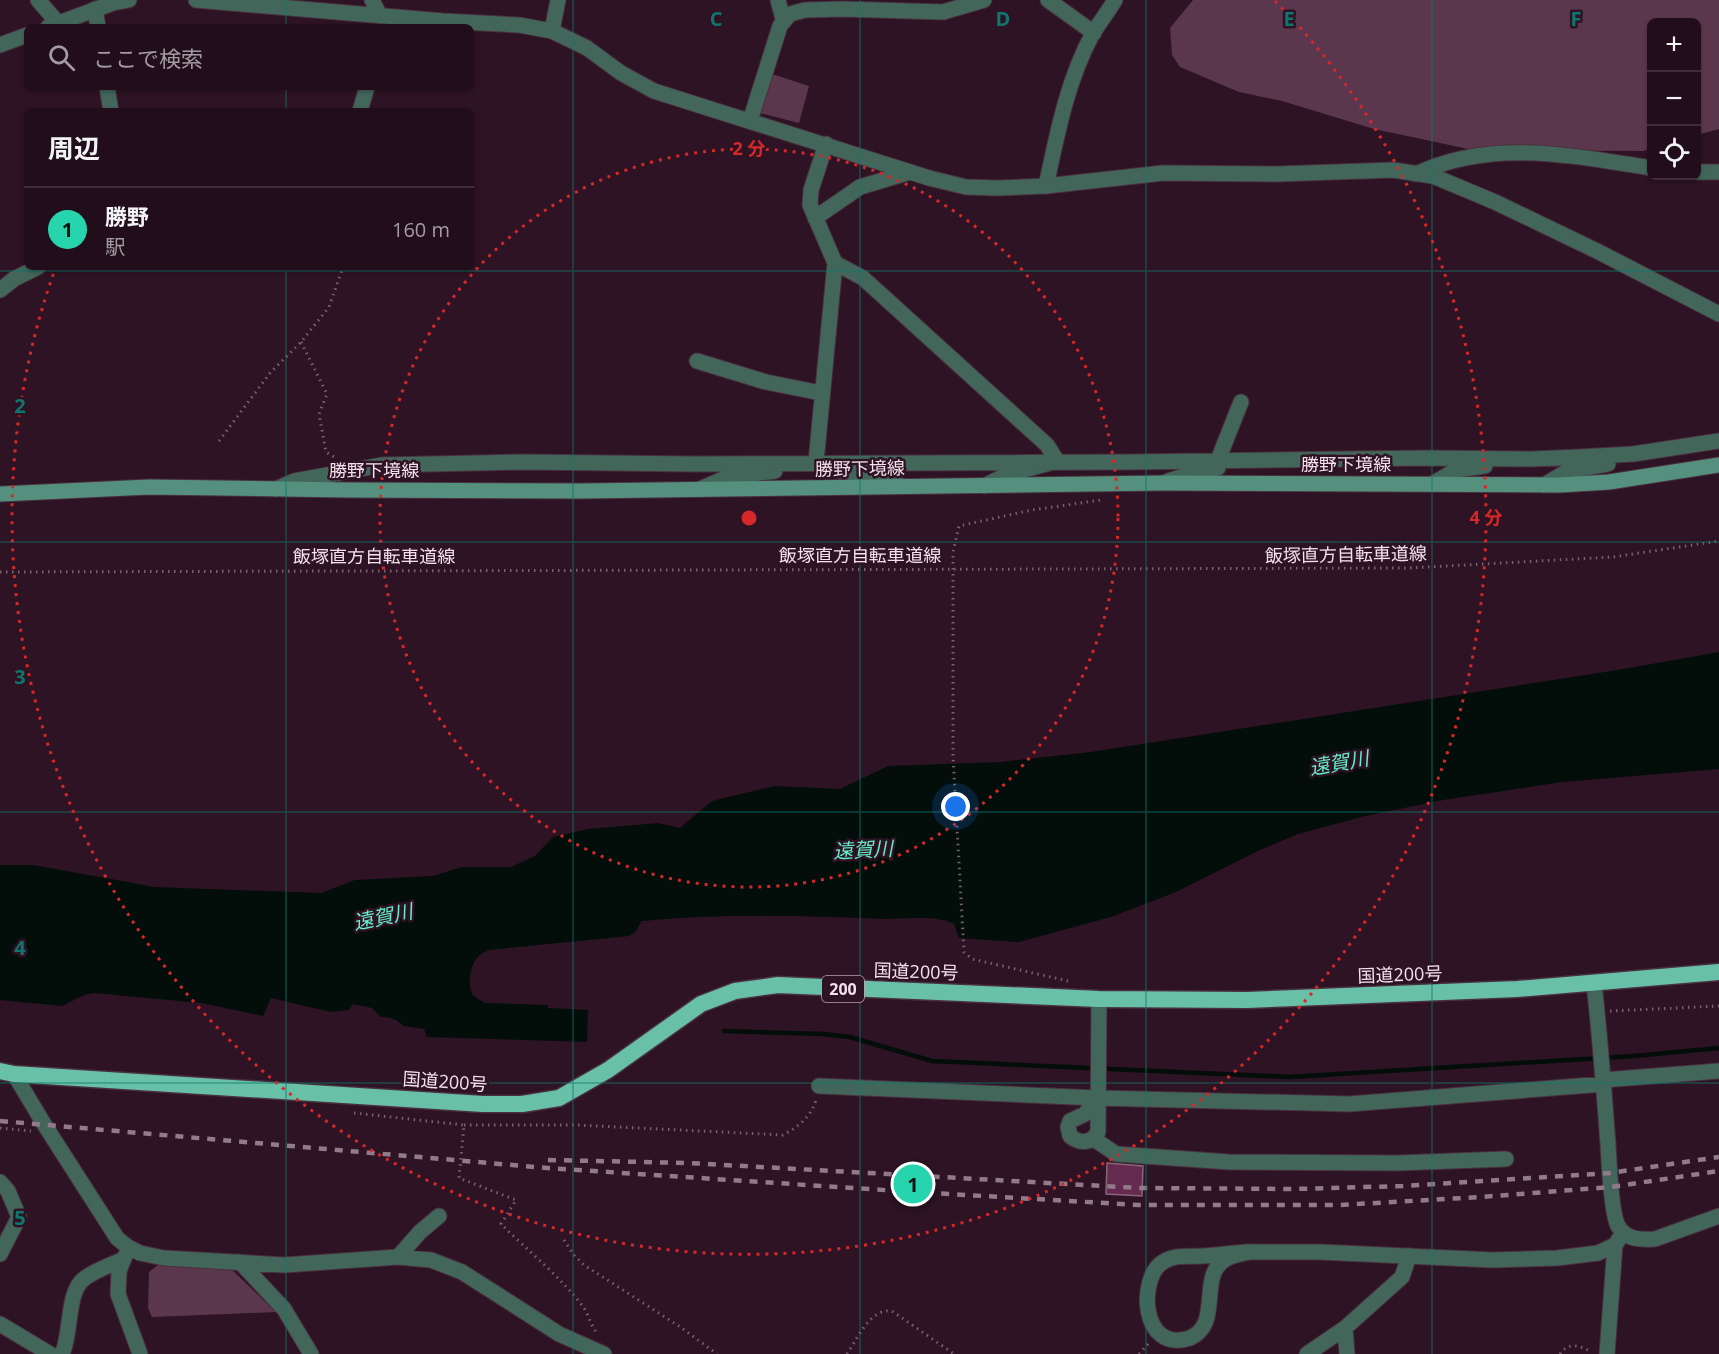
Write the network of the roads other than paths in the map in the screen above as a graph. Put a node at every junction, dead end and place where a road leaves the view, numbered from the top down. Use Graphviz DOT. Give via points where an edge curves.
graph roads {
  1 [pos="38,0"];
  2 [pos="129,0"];
  3 [pos="196,0"];
  4 [pos="372,0"];
  5 [pos="558,0"];
  6 [pos="778,0"];
  7 [pos="984,0"];
  8 [pos="1048,0"];
  9 [pos="1116,0"];
  10 [pos="114,2"];
  11 [pos="95,9"];
  12 [pos="783,19"];
  13 [pos="386,20"];
  14 [pos="52,24"];
  15 [pos="56,24"];
  16 [pos="98,24"];
  17 [pos="552,31"];
  18 [pos="1094,33"];
  19 [pos="24,36"];
  20 [pos="0,45"];
  21 [pos="108,90"];
  22 [pos="366,90"];
  23 [pos="110,108"];
  24 [pos="361,108"];
  25 [pos="750,121"];
  26 [pos="826,144"];
  27 [pos="1647,167"];
  28 [pos="910,172"];
  29 [pos="1701,172"];
  30 [pos="1719,172"];
  31 [pos="1416,174"];
  32 [pos="1046,186"];
  33 [pos="815,218"];
  34 [pos="834,263"];
  35 [pos="32,270"];
  36 [pos="0,290"];
  37 [pos="1719,314"];
  38 [pos="698,361"];
  39 [pos="821,393"];
  40 [pos="1242,402"];
  41 [pos="1719,441"];
  42 [pos="1644,452"];
  43 [pos="1520,459"];
  44 [pos="1218,460"];
  45 [pos="1257,460"];
  46 [pos="1057,461"];
  47 [pos="808,462"];
  48 [pos="1719,465"];
  49 [pos="1163,483"];
  50 [pos="1432,484"];
  51 [pos="1544,485"];
  52 [pos="984,486"];
  53 [pos="907,487"];
  54 [pos="276,489"];
  55 [pos="700,489"];
  56 [pos="0,494"];
  57 [pos="1719,972"];
  58 [pos="1594,983"];
  59 [pos="1099,999"];
  60 [pos="1719,1071"];
  61 [pos="7,1072"];
  62 [pos="1604,1082"];
  63 [pos="819,1086"];
  64 [pos="1097,1098"];
  65 [pos="1094,1139"];
  66 [pos="1506,1160"];
  67 [pos="0,1182"];
  68 [pos="439,1216"];
  69 [pos="1719,1216"];
  70 [pos="1619,1239"];
  71 [pos="1248,1252"];
  72 [pos="126,1253"];
  73 [pos="0,1254"];
  74 [pos="1409,1256"];
  75 [pos="398,1257"];
  76 [pos="240,1262"];
  77 [pos="0,1324"];
  78 [pos="1345,1328"];
  79 [pos="50,1354"];
  80 [pos="62,1354"];
  81 [pos="140,1354"];
  82 [pos="311,1354"];
  83 [pos="604,1354"];
  84 [pos="1307,1354"];
  85 [pos="1347,1354"];
  86 [pos="1606,1354"];
  1 -- 14 [label="street"];
  2 -- 10 [label="street"];
  3 -- 13 [label="street"];
  4 -- 13 [label="street"];
  5 -- 17 [label="street"];
  6 -- 12 [label="street"];
  7 -- 12 [label="street" via="943,12 805,10"];
  8 -- 18 [label="street"];
  9 -- 18 [label="street"];
  10 -- 11 [label="street"];
  11 -- 15 [label="street"];
  11 -- 16 [label="street"];
  12 -- 25 [label="street"];
  13 -- 17 [label="street" via="519,25"];
  17 -- 25 [label="street" via="587,48 654,91"];
  18 -- 32 [label="street" via="1062,117"];
  19 -- 20 [label="street"];
  21 -- 23 [label="street"];
  22 -- 24 [label="street"];
  25 -- 26 [label="street"];
  26 -- 28 [label="street"];
  26 -- 33 [label="street" via="811,190 810,205"];
  27 -- 31 [label="street" via="1531,152 1477,154"];
  28 -- 32 [label="street" via="966,187"];
  28 -- 33 [label="street" via="860,187"];
  29 -- 30 [label="street"];
  31 -- 32 [label="street" via="1163,173"];
  31 -- 37 [label="street" via="1433,176 1495,202"];
  33 -- 34 [label="street"];
  34 -- 39 [label="street"];
  34 -- 46 [label="street" via="863,278 1047,445"];
  35 -- 36 [label="street"];
  38 -- 39 [label="street" via="766,382"];
  39 -- 47 [label="street"];
  40 -- 44 [label="street"];
  41 -- 42 [label="street"];
  42 -- 43 [label="street"];
  42 -- 51 [label="street" via="1629,460 1566,472"];
  43 -- 45 [label="street"];
  43 -- 50 [label="street" via="1503,465 1456,470"];
  44 -- 45 [label="street"];
  44 -- 46 [label="street"];
  45 -- 49 [label="street"];
  46 -- 47 [label="street"];
  46 -- 52 [label="street" via="1006,475"];
  47 -- 53 [label="street"];
  47 -- 54 [label="street" via="382,465 294,481"];
  47 -- 55 [label="street" via="785,470 728,477"];
  48 -- 51 [label="main road, 勝野下境線" via="1609,482"];
  49 -- 50 [label="main road, 勝野下境線"];
  49 -- 52 [label="main road, 勝野下境線"];
  50 -- 51 [label="main road, 勝野下境線"];
  52 -- 53 [label="main road, 勝野下境線"];
  53 -- 55 [label="main road, 勝野下境線"];
  54 -- 55 [label="main road, 勝野下境線"];
  54 -- 56 [label="main road, 勝野下境線" via="149,487"];
  57 -- 58 [label="highway, 国道200号 / 200"];
  58 -- 59 [label="highway, 国道200号 / 200" via="1247,1000"];
  58 -- 62 [label="street"];
  59 -- 61 [label="highway, 国道200号 / 200" via="778,985 735,991 701,1004 608,1070 559,1098 522,1104"];
  59 -- 64 [label="street"];
  60 -- 62 [label="street"];
  61 -- 72 [label="street"];
  62 -- 64 [label="street" via="1349,1104"];
  62 -- 70 [label="street"];
  63 -- 64 [label="street"];
  64 -- 65 [label="street" via="1098,1132"];
  64 -- 65 [label="street" via="1068,1127 1070,1136 1076,1140"];
  65 -- 66 [label="street" via="1116,1154 1229,1162"];
  67 -- 73 [label="street" via="19,1216"];
  68 -- 75 [label="street"];
  69 -- 70 [label="street" via="1655,1239"];
  70 -- 74 [label="street" via="1598,1253 1557,1258"];
  70 -- 86 [label="street"];
  71 -- 71 [label="street" via="1226,1259 1216,1269 1203,1329 1177,1341 1155,1332 1148,1319 1155,1267 1174,1256"];
  71 -- 74 [label="street"];
  72 -- 76 [label="street"];
  72 -- 80 [label="street" via="78,1285"];
  72 -- 81 [label="street" via="119,1271 118,1294"];
  74 -- 78 [label="street" via="1402,1277"];
  75 -- 76 [label="street" via="284,1265"];
  75 -- 83 [label="street" via="431,1260 462,1272 560,1334"];
  76 -- 82 [label="street" via="285,1309"];
  77 -- 79 [label="street"];
  78 -- 84 [label="street"];
  78 -- 85 [label="street"];
}
